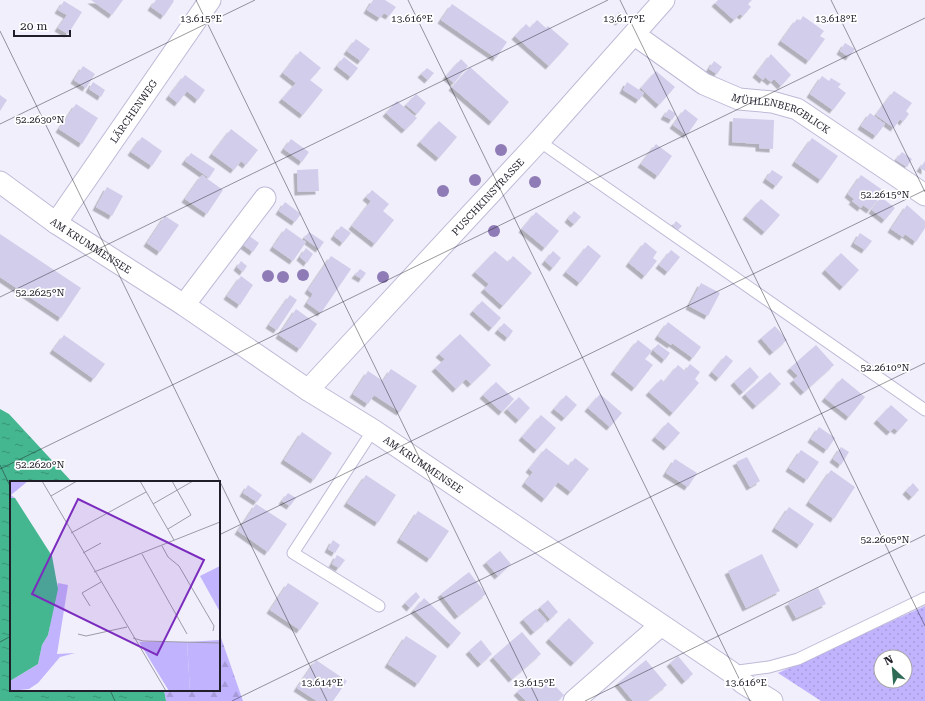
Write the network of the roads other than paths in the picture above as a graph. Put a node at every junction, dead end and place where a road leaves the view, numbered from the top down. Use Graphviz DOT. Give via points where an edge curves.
graph roads {
  1 [pos="210,0"];
  2 [pos="664,0"];
  3 [pos="635,35"];
  4 [pos="539,141"];
  5 [pos="0,182"];
  6 [pos="925,195"];
  7 [pos="265,198"];
  8 [pos="56,223"];
  9 [pos="184,305"];
  10 [pos="308,390"];
  11 [pos="925,410"];
  12 [pos="373,430"];
  13 [pos="925,598"];
  14 [pos="379,606"];
  15 [pos="661,625"];
  16 [pos="737,678"];
  17 [pos="574,701"];
  18 [pos="772,701"];
  1 -- 8 [label="street, LÄRCHENWEG"];
  2 -- 3 [label="street, PUSCHKINSTRASSE"];
  3 -- 4 [label="street, PUSCHKINSTRASSE"];
  3 -- 6 [label="street, MÜHLENBERGBLICK" via="704,84 739,99 772,102 797,109"];
  4 -- 10 [label="street, PUSCHKINSTRASSE"];
  4 -- 11 [label="lane"];
  5 -- 8 [label="street, AM KRUMMENSEE"];
  7 -- 9 [label="street"];
  8 -- 9 [label="street, AM KRUMMENSEE"];
  9 -- 10 [label="street, AM KRUMMENSEE"];
  10 -- 12 [label="street, AM KRUMMENSEE"];
  12 -- 14 [label="lane" via="293,553"];
  12 -- 15 [label="street, AM KRUMMENSEE"];
  13 -- 16 [label="lane" via="798,659"];
  15 -- 16 [label="street, AM KRUMMENSEE"];
  15 -- 17 [label="street"];
  16 -- 18 [label="street, AM KRUMMENSEE"];
}
